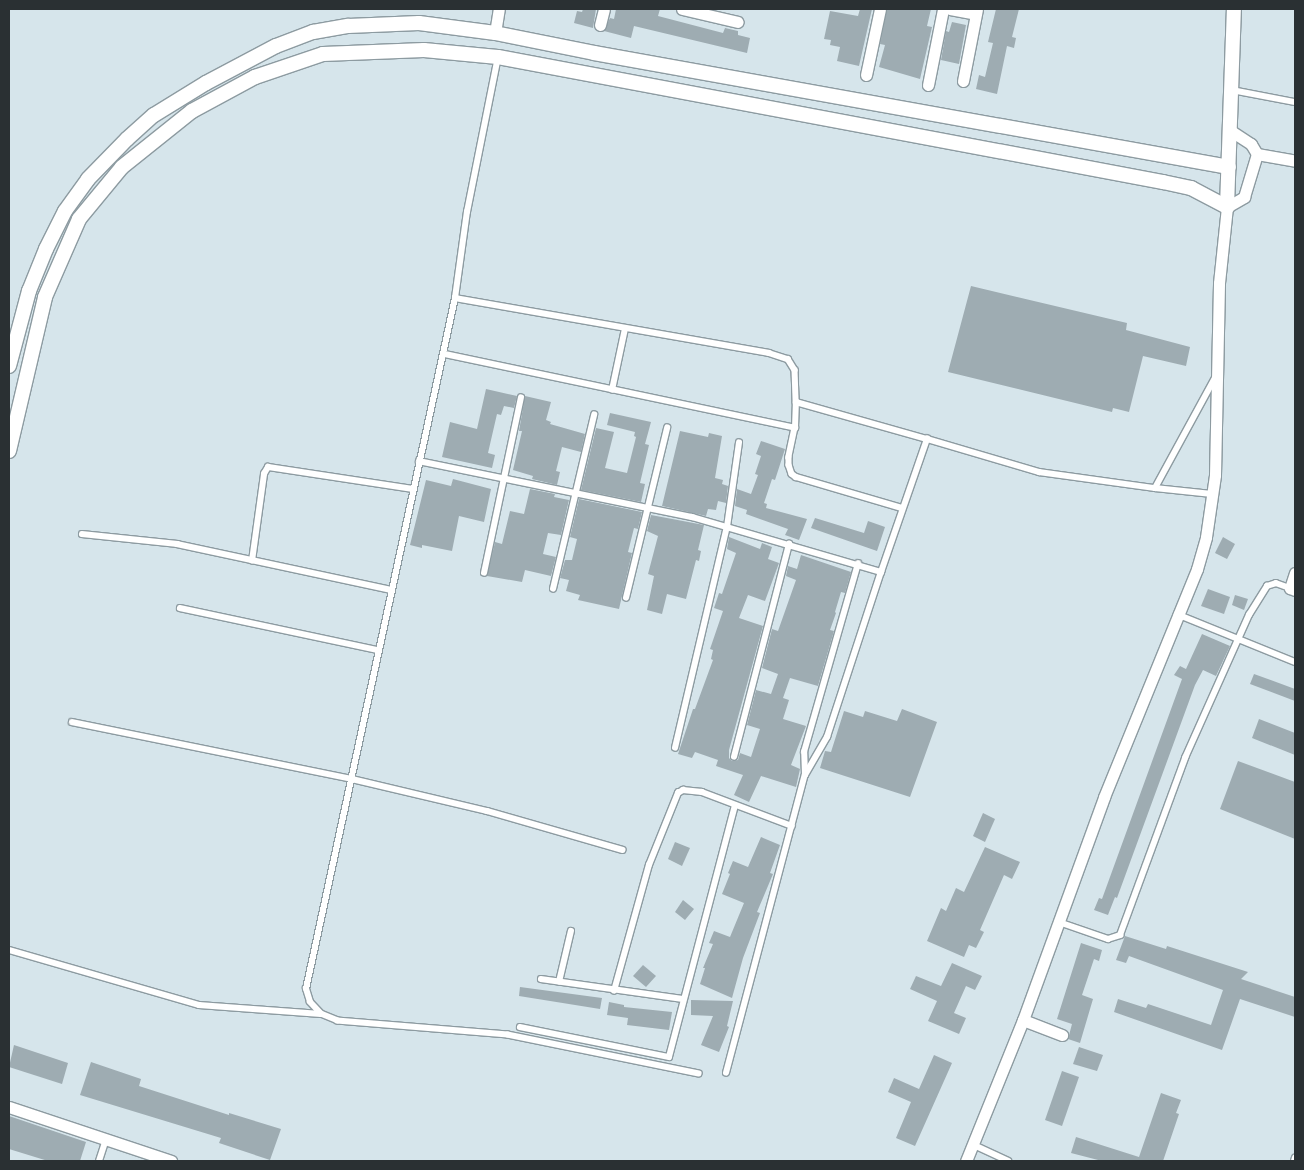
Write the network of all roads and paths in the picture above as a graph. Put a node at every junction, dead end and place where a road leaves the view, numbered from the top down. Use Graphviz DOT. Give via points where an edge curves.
graph roads {
  1 [pos="499,9"];
  2 [pos="604,9"];
  3 [pos="682,9"];
  4 [pos="880,9"];
  5 [pos="943,9"];
  6 [pos="950,9"];
  7 [pos="1234,9"];
  8 [pos="698,11"];
  9 [pos="977,11"];
  10 [pos="738,22"];
  11 [pos="600,25"];
  12 [pos="495,33"];
  13 [pos="498,57"];
  14 [pos="866,75"];
  15 [pos="962,81"];
  16 [pos="928,85"];
  17 [pos="1232,90"];
  18 [pos="1295,102"];
  19 [pos="1231,131"];
  20 [pos="1257,154"];
  21 [pos="1295,160"];
  22 [pos="1229,167"];
  23 [pos="1227,207"];
  24 [pos="455,298"];
  25 [pos="625,329"];
  26 [pos="445,354"];
  27 [pos="9,366"];
  28 [pos="1217,374"];
  29 [pos="612,390"];
  30 [pos="520,398"];
  31 [pos="796,402"];
  32 [pos="594,415"];
  33 [pos="667,428"];
  34 [pos="794,428"];
  35 [pos="927,439"];
  36 [pos="739,443"];
  37 [pos="9,451"];
  38 [pos="419,461"];
  39 [pos="504,480"];
  40 [pos="1155,488"];
  41 [pos="413,489"];
  42 [pos="577,492"];
  43 [pos="1213,494"];
  44 [pos="647,506"];
  45 [pos="902,508"];
  46 [pos="727,527"];
  47 [pos="82,534"];
  48 [pos="789,544"];
  49 [pos="252,561"];
  50 [pos="858,564"];
  51 [pos="881,572"];
  52 [pos="484,573"];
  53 [pos="1295,573"];
  54 [pos="553,589"];
  55 [pos="1293,589"];
  56 [pos="391,590"];
  57 [pos="626,598"];
  58 [pos="180,608"];
  59 [pos="1177,614"];
  60 [pos="1240,640"];
  61 [pos="378,650"];
  62 [pos="1295,662"];
  63 [pos="72,722"];
  64 [pos="675,748"];
  65 [pos="734,756"];
  66 [pos="805,775"];
  67 [pos="352,779"];
  68 [pos="735,806"];
  69 [pos="792,826"];
  70 [pos="623,850"];
  71 [pos="1058,922"];
  72 [pos="571,930"];
  73 [pos="9,950"];
  74 [pos="541,979"];
  75 [pos="559,982"];
  76 [pos="614,991"];
  77 [pos="683,999"];
  78 [pos="321,1014"];
  79 [pos="1023,1020"];
  80 [pos="520,1028"];
  81 [pos="1062,1035"];
  82 [pos="726,1073"];
  83 [pos="699,1074"];
  84 [pos="9,1107"];
  85 [pos="106,1140"];
  86 [pos="972,1144"];
  87 [pos="99,1161"];
  88 [pos="171,1161"];
  89 [pos="966,1161"];
  90 [pos="1008,1161"];
  1 -- 12 [label="street"];
  2 -- 11 [label="street"];
  3 -- 8 [label="street"];
  4 -- 14 [label="street"];
  5 -- 16 [label="street"];
  6 -- 9 [label="street"];
  7 -- 17 [label="street"];
  8 -- 10 [label="street"];
  9 -- 15 [label="street"];
  12 -- 22 [label="street"];
  12 -- 27 [label="street" via="419,23 348,26 313,32 276,46 154,115 88,179 65,211 29,292"];
  13 -- 23 [label="street" via="1163,182 1190,188"];
  13 -- 24 [label="lane" via="467,212"];
  13 -- 37 [label="street" via="424,50 323,54 255,77 192,111 122,167 79,219 45,297"];
  17 -- 18 [label="lane"];
  17 -- 19 [label="street"];
  19 -- 20 [label="street" via="1250,144"];
  19 -- 22 [label="street"];
  20 -- 21 [label="street"];
  20 -- 23 [label="street" via="1244,197"];
  22 -- 23 [label="street"];
  23 -- 28 [label="street" via="1219,283"];
  24 -- 25 [label="lane"];
  24 -- 26 [label="lane"];
  25 -- 29 [label="lane"];
  25 -- 31 [label="lane" via="788,359 795,370"];
  26 -- 29 [label="lane"];
  26 -- 38 [label="lane"];
  28 -- 40 [label="lane"];
  28 -- 43 [label="street"];
  29 -- 34 [label="lane"];
  30 -- 39 [label="lane"];
  31 -- 34 [label="lane"];
  31 -- 35 [label="lane"];
  32 -- 42 [label="lane"];
  33 -- 44 [label="lane"];
  34 -- 45 [label="lane" via="789,465 796,477"];
  35 -- 40 [label="lane" via="1039,472"];
  35 -- 45 [label="lane"];
  36 -- 46 [label="lane"];
  38 -- 39 [label="lane"];
  38 -- 41 [label="lane"];
  39 -- 42 [label="lane"];
  39 -- 52 [label="lane"];
  40 -- 43 [label="lane"];
  41 -- 49 [label="lane" via="268,467 264,474"];
  41 -- 56 [label="lane"];
  42 -- 44 [label="lane"];
  42 -- 54 [label="lane"];
  43 -- 59 [label="street" via="1197,569"];
  44 -- 46 [label="lane"];
  44 -- 57 [label="lane"];
  45 -- 51 [label="lane"];
  46 -- 48 [label="lane"];
  46 -- 64 [label="lane"];
  47 -- 49 [label="lane" via="177,544"];
  48 -- 50 [label="lane"];
  48 -- 65 [label="lane"];
  49 -- 56 [label="lane"];
  50 -- 51 [label="lane"];
  50 -- 66 [label="lane" via="804,752"];
  51 -- 66 [label="lane" via="826,737"];
  53 -- 55 [label="street"];
  55 -- 60 [label="lane" via="1276,583 1266,586 1249,615"];
  56 -- 61 [label="lane"];
  58 -- 61 [label="lane"];
  59 -- 60 [label="lane"];
  59 -- 71 [label="street"];
  60 -- 62 [label="lane"];
  60 -- 71 [label="lane" via="1185,758 1120,935 1108,939"];
  61 -- 67 [label="lane"];
  63 -- 67 [label="lane"];
  66 -- 69 [label="lane"];
  67 -- 70 [label="lane" via="488,811"];
  67 -- 78 [label="lane" via="306,989 310,1002"];
  68 -- 69 [label="lane"];
  68 -- 76 [label="lane" via="702,792 683,790 678,793 649,865"];
  68 -- 77 [label="lane"];
  69 -- 82 [label="lane"];
  71 -- 79 [label="street"];
  72 -- 75 [label="lane"];
  73 -- 78 [label="lane" via="199,1005"];
  74 -- 75 [label="lane"];
  75 -- 76 [label="lane"];
  76 -- 77 [label="lane"];
  77 -- 80 [label="lane" via="670,1056 666,1058"];
  78 -- 83 [label="lane" via="338,1021 508,1034"];
  79 -- 81 [label="street"];
  79 -- 86 [label="street"];
  84 -- 85 [label="street"];
  85 -- 87 [label="lane"];
  85 -- 88 [label="street"];
  86 -- 89 [label="street"];
  86 -- 90 [label="lane"];
}
